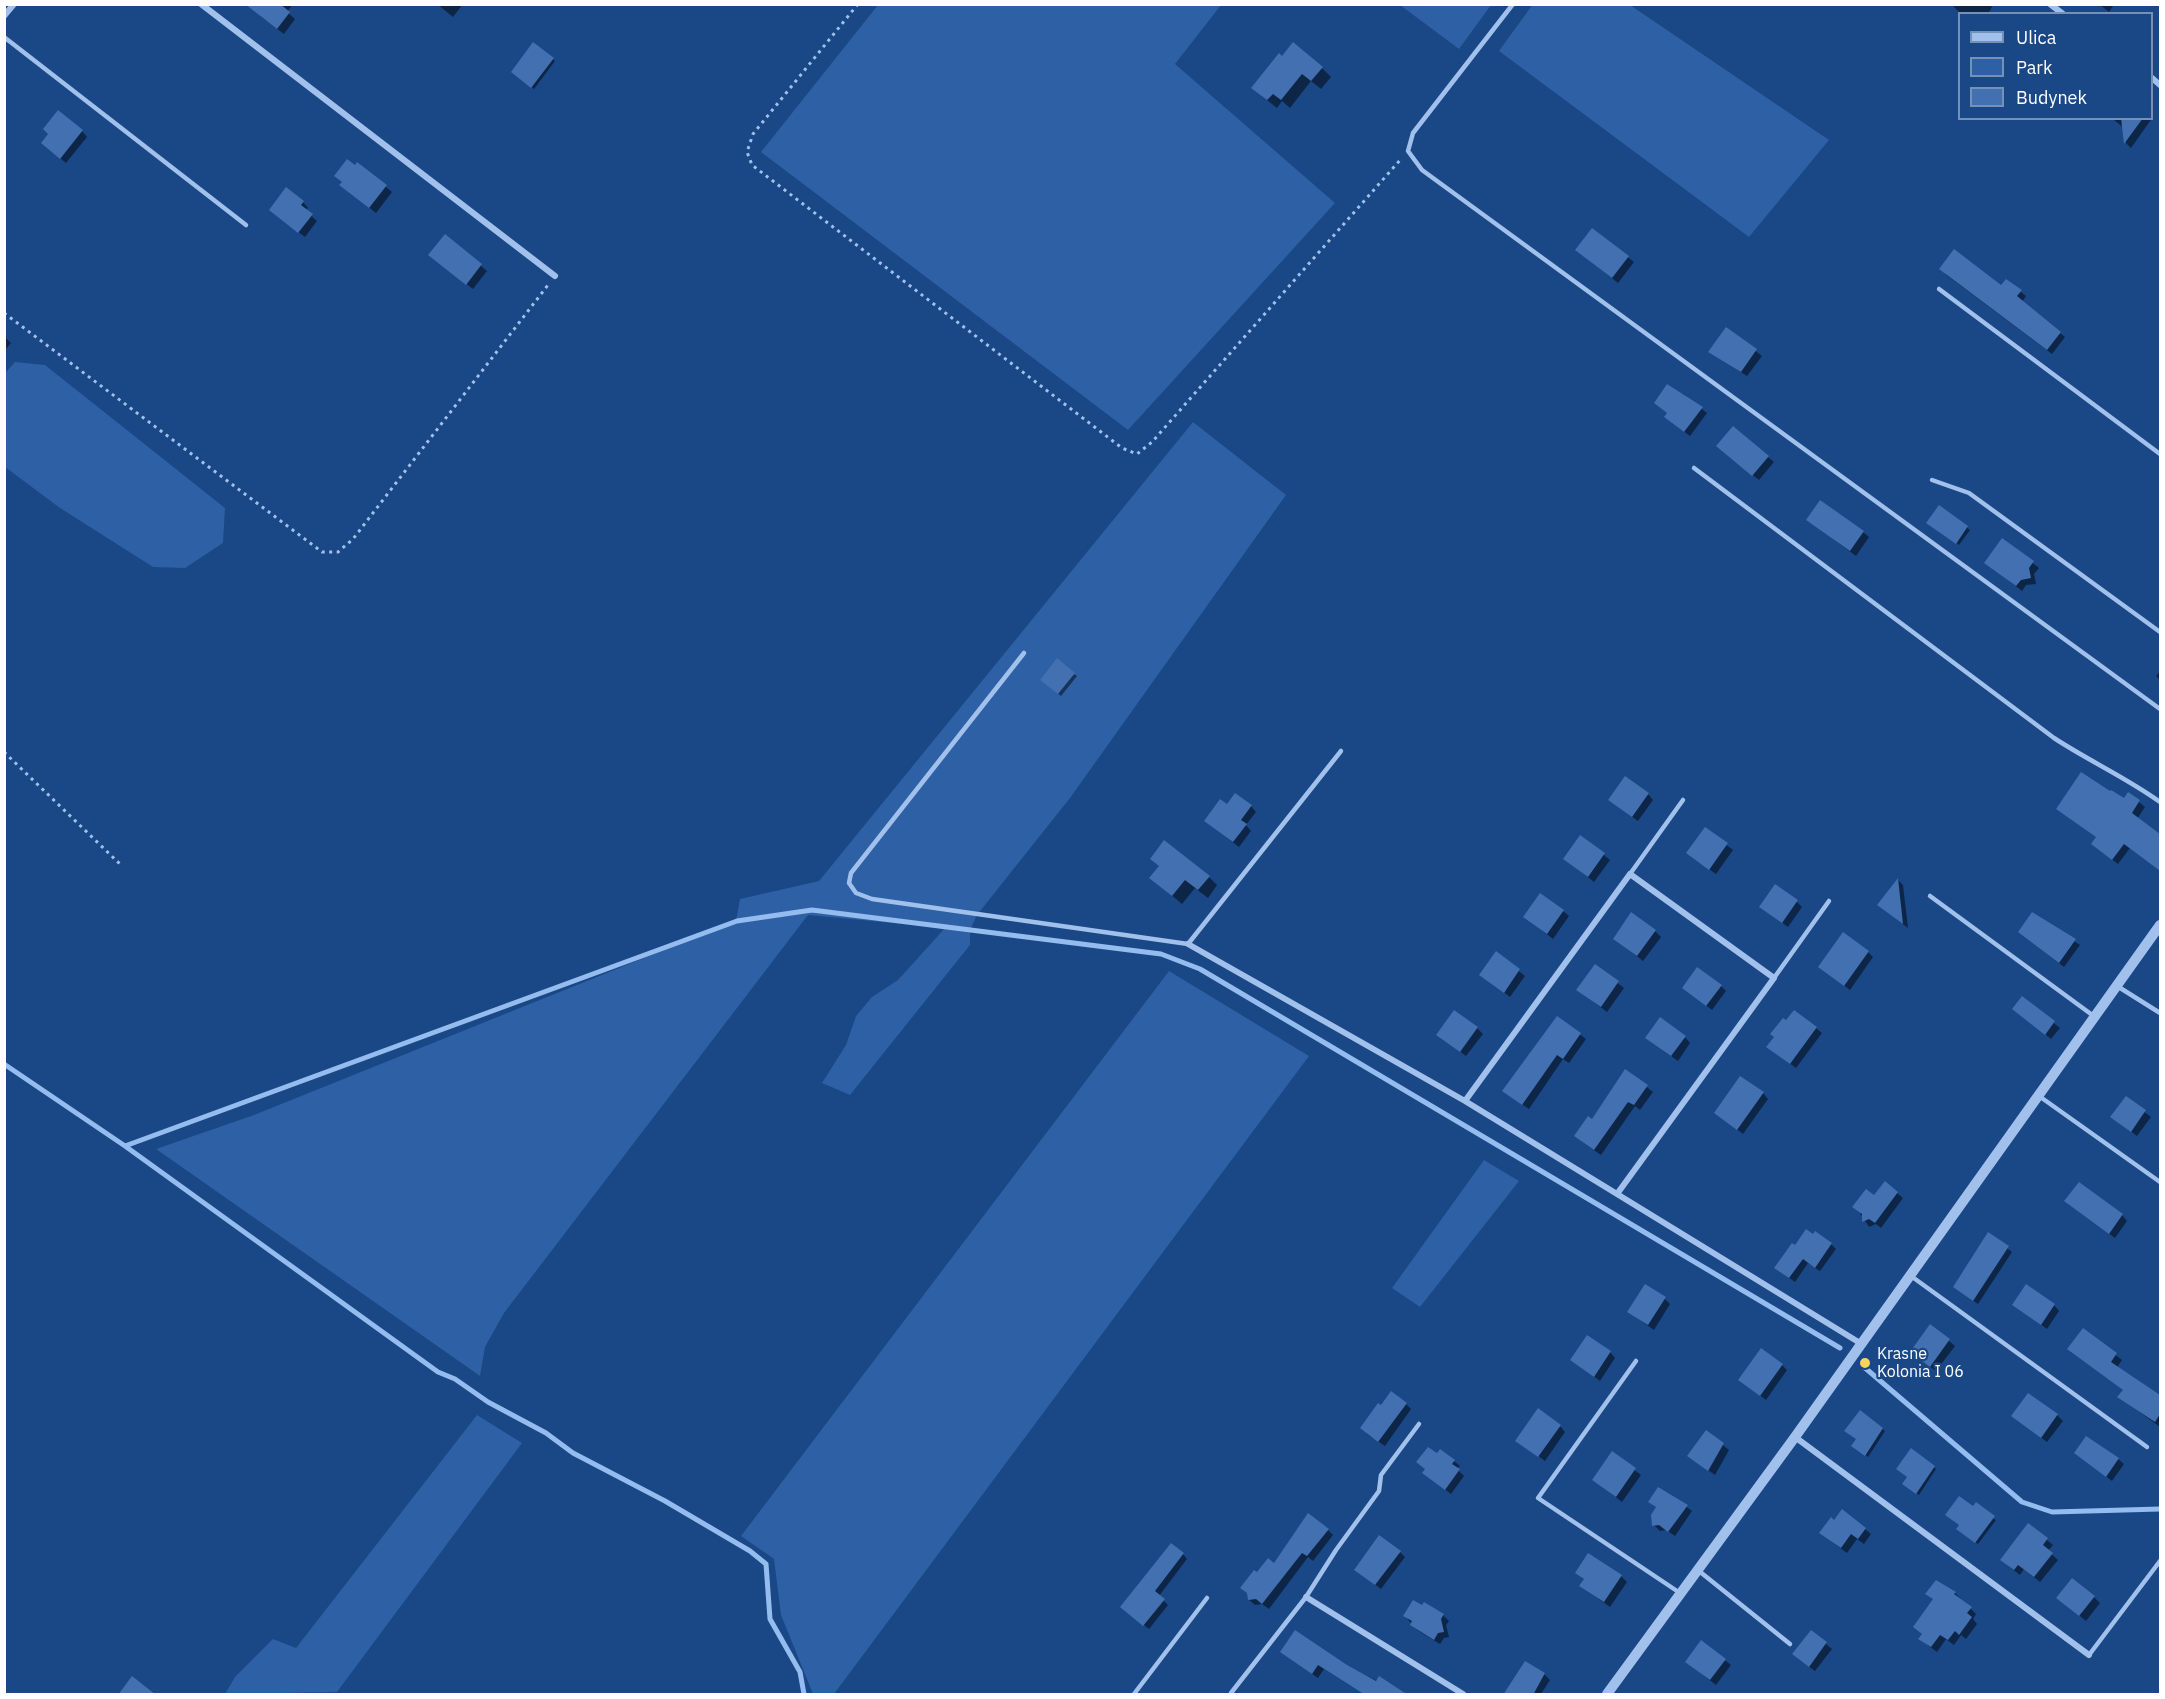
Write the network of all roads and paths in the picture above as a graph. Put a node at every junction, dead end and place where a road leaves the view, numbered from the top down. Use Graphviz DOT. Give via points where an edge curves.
graph roads {
  1 [pos="14,4"];
  2 [pos="201,4"];
  3 [pos="858,4"];
  4 [pos="1513,4"];
  5 [pos="4,16"];
  6 [pos="4,37"];
  7 [pos="1408,151"];
  8 [pos="246,225"];
  9 [pos="555,276"];
  10 [pos="1939,289"];
  11 [pos="4,313"];
  12 [pos="2160,454"];
  13 [pos="1694,468"];
  14 [pos="1932,480"];
  15 [pos="2160,632"];
  16 [pos="1024,653"];
  17 [pos="2160,710"];
  18 [pos="1341,751"];
  19 [pos="4,752"];
  20 [pos="1683,800"];
  21 [pos="2160,802"];
  22 [pos="122,866"];
  23 [pos="1630,874"];
  24 [pos="1930,896"];
  25 [pos="1829,901"];
  26 [pos="2160,929"];
  27 [pos="1188,944"];
  28 [pos="1774,978"];
  29 [pos="2117,986"];
  30 [pos="2160,1013"];
  31 [pos="2095,1017"];
  32 [pos="2039,1096"];
  33 [pos="1465,1101"];
  34 [pos="2160,1182"];
  35 [pos="1617,1194"];
  36 [pos="1909,1275"];
  37 [pos="1860,1343"];
  38 [pos="1636,1361"];
  39 [pos="1419,1424"];
  40 [pos="1795,1437"];
  41 [pos="2147,1447"];
  42 [pos="2160,1562"];
  43 [pos="1696,1570"];
  44 [pos="1680,1593"];
  45 [pos="1306,1597"];
  46 [pos="1207,1598"];
  47 [pos="1790,1644"];
  48 [pos="2089,1655"];
  49 [pos="1231,1693"];
  50 [pos="1134,1695"];
  51 [pos="1463,1695"];
  52 [pos="1607,1695"];
  1 -- 5 [label="street"];
  2 -- 9 [label="street"];
  3 -- 7 [label="path" via="753,134 747,152 752,165 1122,448 1137,454 1152,442"];
  4 -- 7 [label="lane" via="1413,133"];
  6 -- 8 [label="lane"];
  7 -- 17 [label="lane" via="1422,170"];
  9 -- 11 [label="path" via="339,552 322,552"];
  10 -- 12 [label="lane"];
  13 -- 21 [label="lane" via="2055,738 2085,758 2128,778"];
  14 -- 15 [label="lane" via="1969,493"];
  16 -- 27 [label="lane" via="851,873 849,883 856,893 872,899"];
  18 -- 27 [label="lane"];
  19 -- 22 [label="path"];
  20 -- 23 [label="lane"];
  23 -- 28 [label="street"];
  23 -- 33 [label="street"];
  24 -- 31 [label="lane"];
  25 -- 28 [label="lane"];
  26 -- 29 [label="street"];
  27 -- 33 [label="street"];
  28 -- 35 [label="street"];
  29 -- 30 [label="lane"];
  29 -- 31 [label="street"];
  31 -- 32 [label="street"];
  32 -- 34 [label="lane"];
  32 -- 36 [label="street"];
  33 -- 35 [label="street"];
  35 -- 37 [label="street"];
  36 -- 37 [label="street"];
  36 -- 41 [label="lane"];
  37 -- 40 [label="street"];
  38 -- 44 [label="lane" via="1538,1498"];
  39 -- 45 [label="lane" via="1382,1475 1379,1491"];
  40 -- 43 [label="street"];
  40 -- 48 [label="street"];
  42 -- 48 [label="lane"];
  43 -- 44 [label="street"];
  43 -- 47 [label="lane"];
  44 -- 52 [label="street"];
  45 -- 49 [label="lane"];
  45 -- 51 [label="street"];
  46 -- 50 [label="lane"];
}
